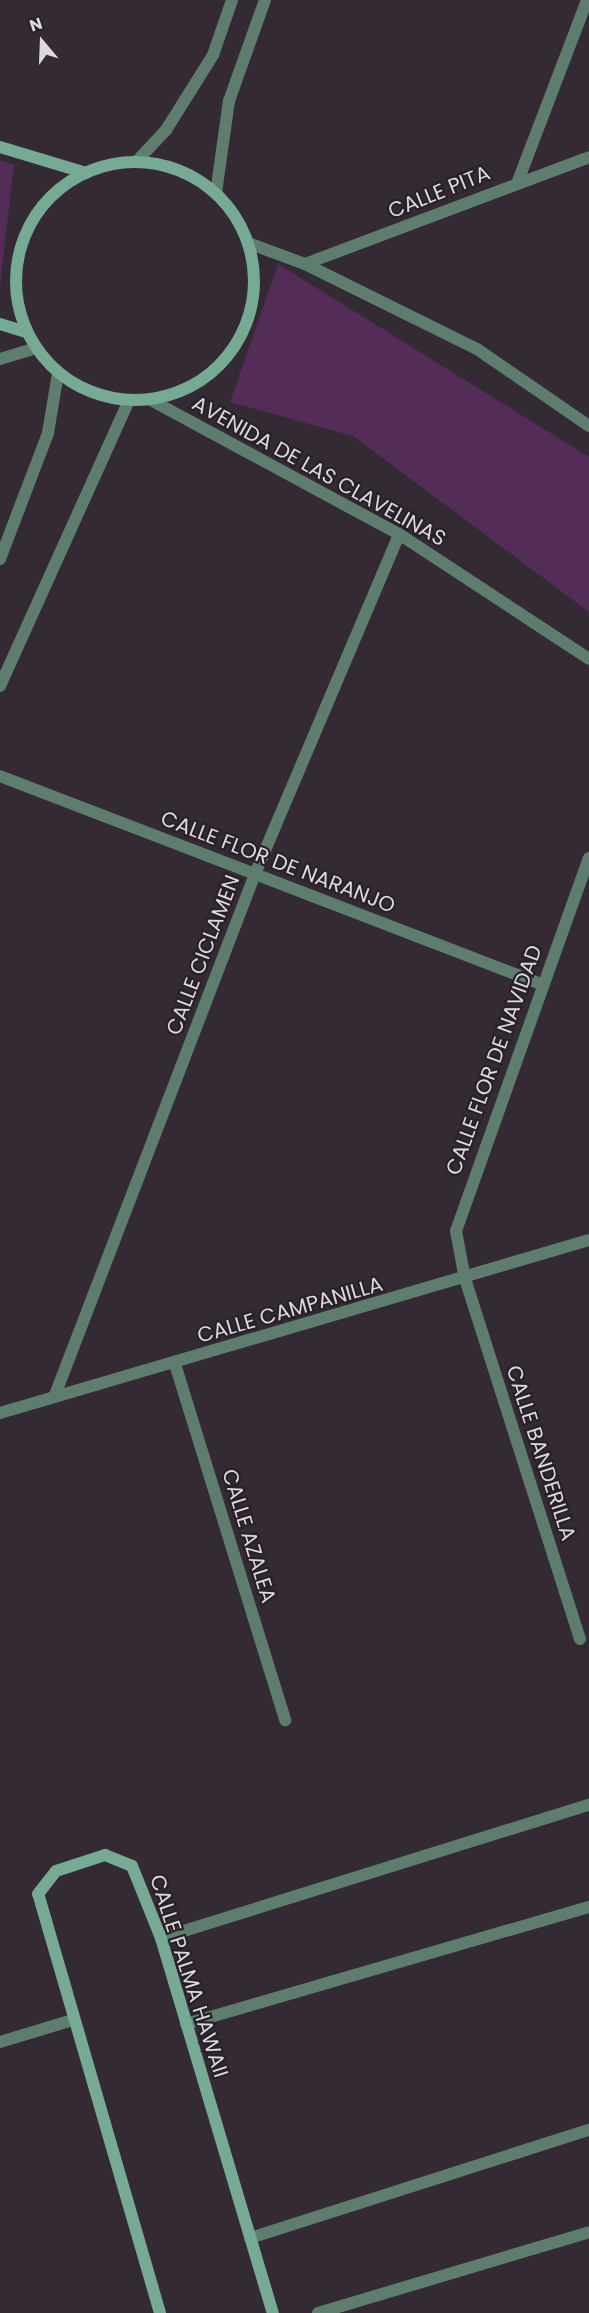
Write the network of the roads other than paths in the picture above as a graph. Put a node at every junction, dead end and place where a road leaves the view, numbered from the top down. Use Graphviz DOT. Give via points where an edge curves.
graph roads {
  1 [pos="232,0"];
  2 [pos="265,0"];
  3 [pos="587,0"];
  4 [pos="0,147"];
  5 [pos="589,157"];
  6 [pos="136,162"];
  7 [pos="86,172"];
  8 [pos="518,181"];
  9 [pos="216,193"];
  10 [pos="248,243"];
  11 [pos="305,264"];
  12 [pos="0,324"];
  13 [pos="26,332"];
  14 [pos="36,348"];
  15 [pos="0,359"];
  16 [pos="58,373"];
  17 [pos="149,399"];
  18 [pos="129,400"];
  19 [pos="589,426"];
  20 [pos="399,534"];
  21 [pos="0,559"];
  22 [pos="589,659"];
  23 [pos="0,686"];
  24 [pos="0,776"];
  25 [pos="589,858"];
  26 [pos="255,874"];
  27 [pos="542,984"];
  28 [pos="589,1240"];
  29 [pos="465,1279"];
  30 [pos="175,1364"];
  31 [pos="55,1395"];
  32 [pos="0,1413"];
  33 [pos="580,1639"];
  34 [pos="285,1720"];
  35 [pos="589,1805"];
  36 [pos="589,1906"];
  37 [pos="160,1938"];
  38 [pos="73,2020"];
  39 [pos="186,2024"];
  40 [pos="0,2042"];
  41 [pos="589,2130"];
  42 [pos="589,2232"];
  43 [pos="250,2238"];
  44 [pos="160,2313"];
  45 [pos="273,2313"];
  46 [pos="318,2313"];
  1 -- 6 [label="street" via="213,55 166,130"];
  2 -- 9 [label="street" via="229,101"];
  3 -- 8 [label="street"];
  4 -- 7 [label="street"];
  5 -- 8 [label="street, CALLE PITA"];
  6 -- 7 [label="street"];
  6 -- 9 [label="street" via="179,170"];
  7 -- 13 [label="street" via="51,197 26,231 16,273"];
  8 -- 11 [label="street, CALLE PITA"];
  9 -- 10 [label="street"];
  10 -- 11 [label="street"];
  10 -- 17 [label="street" via="255,287 232,350 200,381"];
  11 -- 19 [label="street" via="477,349"];
  12 -- 13 [label="street"];
  13 -- 14 [label="street"];
  14 -- 15 [label="street"];
  14 -- 16 [label="street"];
  16 -- 18 [label="street" via="92,392"];
  16 -- 21 [label="street" via="48,433"];
  17 -- 18 [label="street"];
  17 -- 20 [label="street, AVENIDA DE LAS CLAVELINAS"];
  18 -- 23 [label="street"];
  20 -- 22 [label="street, AVENIDA DE LAS CLAVELINAS"];
  20 -- 26 [label="street, CALLE CICLAMEN"];
  24 -- 26 [label="street, CALLE FLOR DE NARANJO"];
  25 -- 27 [label="street, CALLE FLOR DE NAVIDAD"];
  26 -- 27 [label="street, CALLE FLOR DE NARANJO"];
  26 -- 31 [label="street, CALLE CICLAMEN"];
  27 -- 29 [label="street, CALLE FLOR DE NAVIDAD" via="457,1220"];
  28 -- 29 [label="street, CALLE CAMPANILLA"];
  29 -- 30 [label="street, CALLE CAMPANILLA"];
  29 -- 33 [label="street, CALLE BANDERILLA"];
  30 -- 31 [label="street, CALLE CAMPANILLA"];
  30 -- 34 [label="street, CALLE AZALEA"];
  31 -- 32 [label="street, CALLE CAMPANILLA"];
  35 -- 37 [label="street"];
  36 -- 39 [label="street"];
  37 -- 38 [label="street, CALLE PALMA HAWAII" via="132,1866 120,1858 105,1856 43,1881 38,1894"];
  37 -- 39 [label="street, CALLE PALMA HAWAII"];
  38 -- 40 [label="street"];
  38 -- 44 [label="street, CALLE PALMA HAWAII"];
  39 -- 43 [label="street, CALLE PALMA HAWAII"];
  41 -- 43 [label="street"];
  42 -- 46 [label="street"];
  43 -- 45 [label="street, CALLE PALMA HAWAII"];
}
